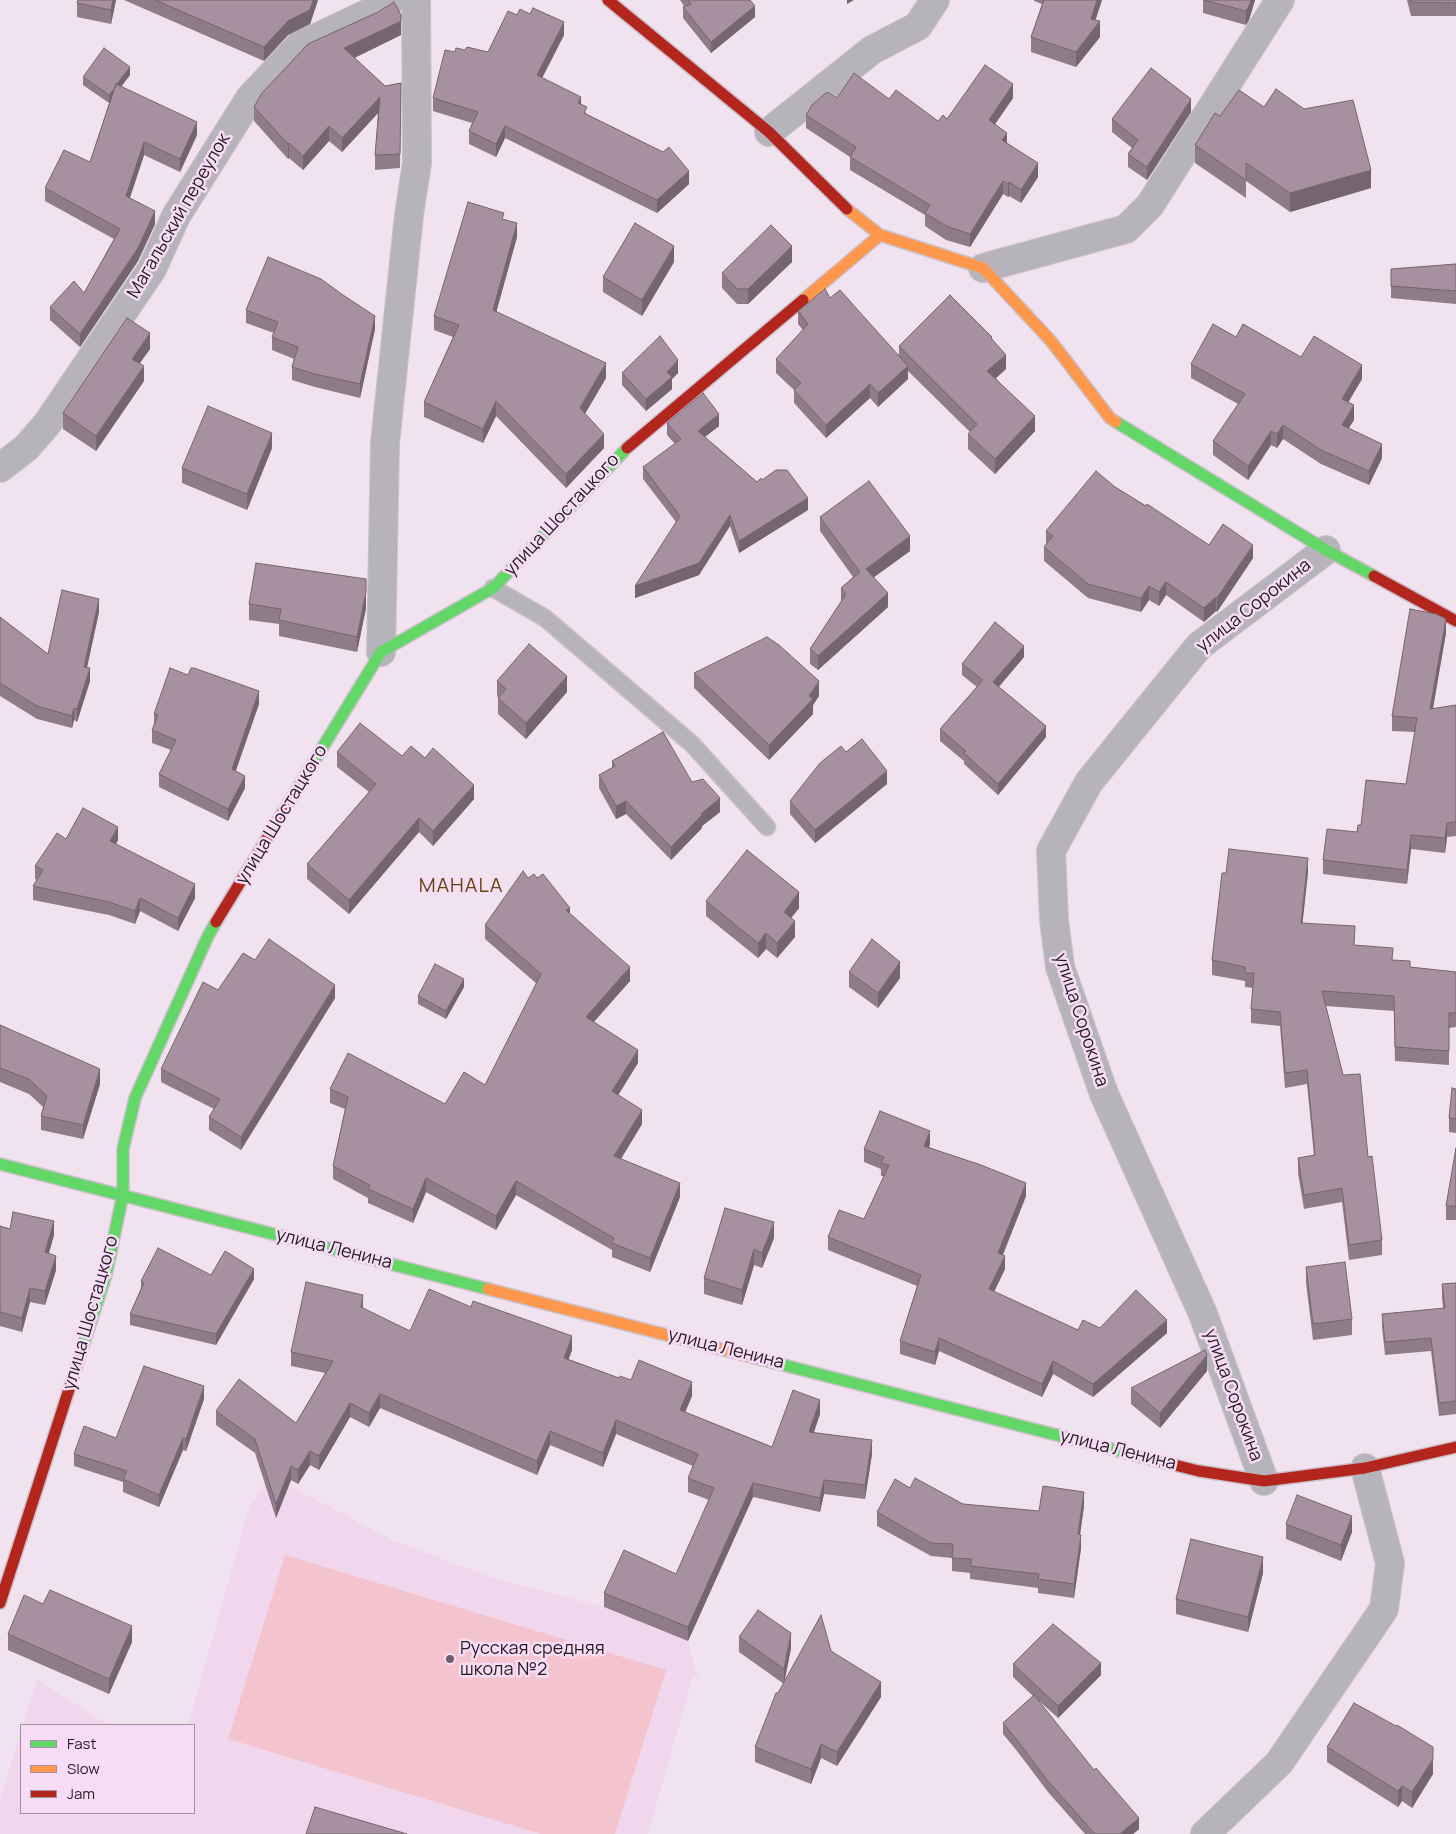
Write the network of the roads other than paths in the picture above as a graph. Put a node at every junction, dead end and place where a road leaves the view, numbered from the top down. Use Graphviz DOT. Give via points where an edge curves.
graph roads {
  1 [pos="391,0"];
  2 [pos="416,0"];
  3 [pos="608,0"];
  4 [pos="935,0"];
  5 [pos="1280,0"];
  6 [pos="769,132"];
  7 [pos="880,235"];
  8 [pos="983,268"];
  9 [pos="0,468"];
  10 [pos="1326,550"];
  11 [pos="493,588"];
  12 [pos="1456,621"];
  13 [pos="381,652"];
  14 [pos="767,827"];
  15 [pos="0,1164"];
  16 [pos="123,1194"];
  17 [pos="1456,1447"];
  18 [pos="1365,1468"];
  19 [pos="1264,1481"];
  20 [pos="0,1603"];
  21 [pos="1205,1834"];
  1 -- 9 [label="street, Магальский переулок" via="300,46 250,98 176,216 152,269 47,424 26,448"];
  2 -- 13 [label="street" via="417,162 408,216 385,443"];
  3 -- 6 [label="street"];
  4 -- 6 [label="street" via="918,26 872,50"];
  5 -- 8 [label="street" via="1150,205 1126,229"];
  6 -- 7 [label="street" via="843,206"];
  7 -- 8 [label="street"];
  7 -- 11 [label="street, улица Шостацкого" via="624,450"];
  8 -- 10 [label="street" via="1051,341 1110,418"];
  10 -- 12 [label="street"];
  10 -- 19 [label="street, улица Сорокина" via="1199,646 1089,782 1051,850 1060,967 1104,1094 1203,1314"];
  11 -- 13 [label="street, улица Шостацкого"];
  11 -- 14 [label="lane" via="544,618 692,744"];
  13 -- 16 [label="street, улица Шостацкого" via="208,936 135,1098 123,1150"];
  15 -- 16 [label="street, улица Ленина"];
  16 -- 19 [label="street, улица Ленина" via="1198,1471"];
  16 -- 20 [label="street, улица Шостацкого" via="106,1275"];
  17 -- 18 [label="street, улица Ленина"];
  18 -- 19 [label="street, улица Ленина"];
  18 -- 21 [label="street" via="1390,1564 1384,1609 1279,1763"];
}
